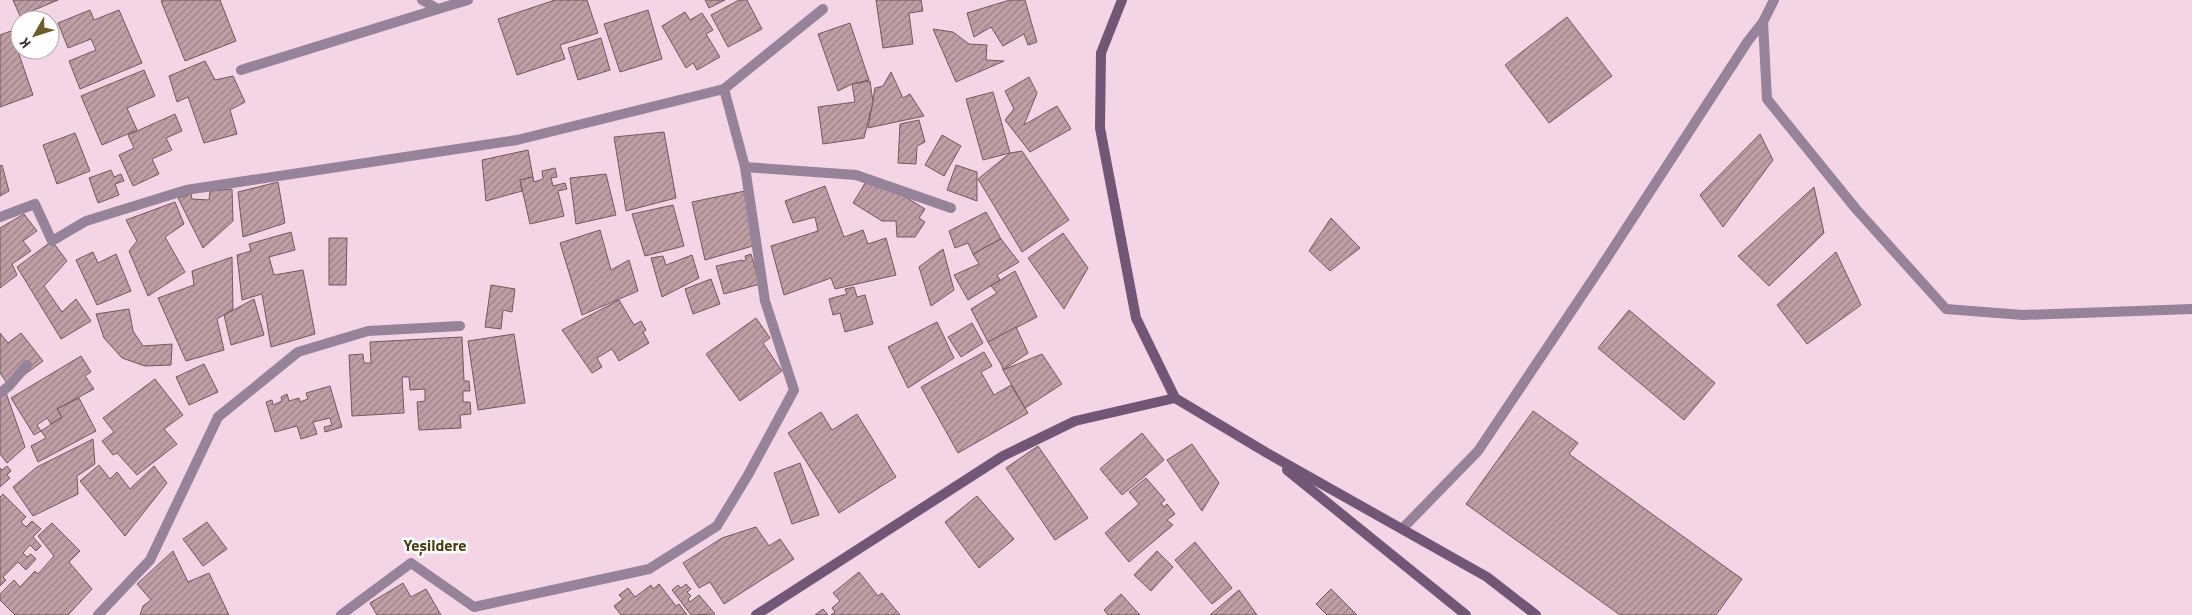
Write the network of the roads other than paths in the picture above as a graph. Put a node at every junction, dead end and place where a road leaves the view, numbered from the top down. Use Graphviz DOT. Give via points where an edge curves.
graph roads {
  1 [pos="422,0"];
  2 [pos="468,0"];
  3 [pos="1122,0"];
  4 [pos="1774,0"];
  5 [pos="438,8"];
  6 [pos="823,9"];
  7 [pos="1763,22"];
  8 [pos="241,70"];
  9 [pos="724,89"];
  10 [pos="745,167"];
  11 [pos="952,208"];
  12 [pos="0,217"];
  13 [pos="2192,309"];
  14 [pos="460,326"];
  15 [pos="27,365"];
  16 [pos="0,393"];
  17 [pos="1176,398"];
  18 [pos="1267,453"];
  19 [pos="1402,529"];
  20 [pos="98,615"];
  21 [pos="341,615"];
  22 [pos="756,615"];
  23 [pos="1466,615"];
  24 [pos="1536,615"];
  1 -- 5 [label="street"];
  2 -- 5 [label="street"];
  3 -- 17 [label="street" via="1101,53 1100,128 1136,318"];
  4 -- 7 [label="street"];
  5 -- 8 [label="street"];
  6 -- 9 [label="street"];
  7 -- 13 [label="street" via="1767,99 1856,209 1946,309 2023,315"];
  7 -- 19 [label="street" via="1478,451"];
  9 -- 10 [label="street"];
  9 -- 12 [label="street" via="518,140 186,190 86,222 52,241 35,204"];
  10 -- 11 [label="street" via="856,175"];
  10 -- 21 [label="street" via="765,301 794,390 717,526 649,569 474,607 410,563"];
  14 -- 20 [label="street" via="368,331 298,352 218,417 150,560"];
  15 -- 16 [label="street"];
  17 -- 18 [label="street"];
  17 -- 22 [label="street" via="1076,421 1003,456"];
  18 -- 19 [label="street"];
  18 -- 23 [label="street"];
  19 -- 24 [label="street" via="1486,577"];
}
